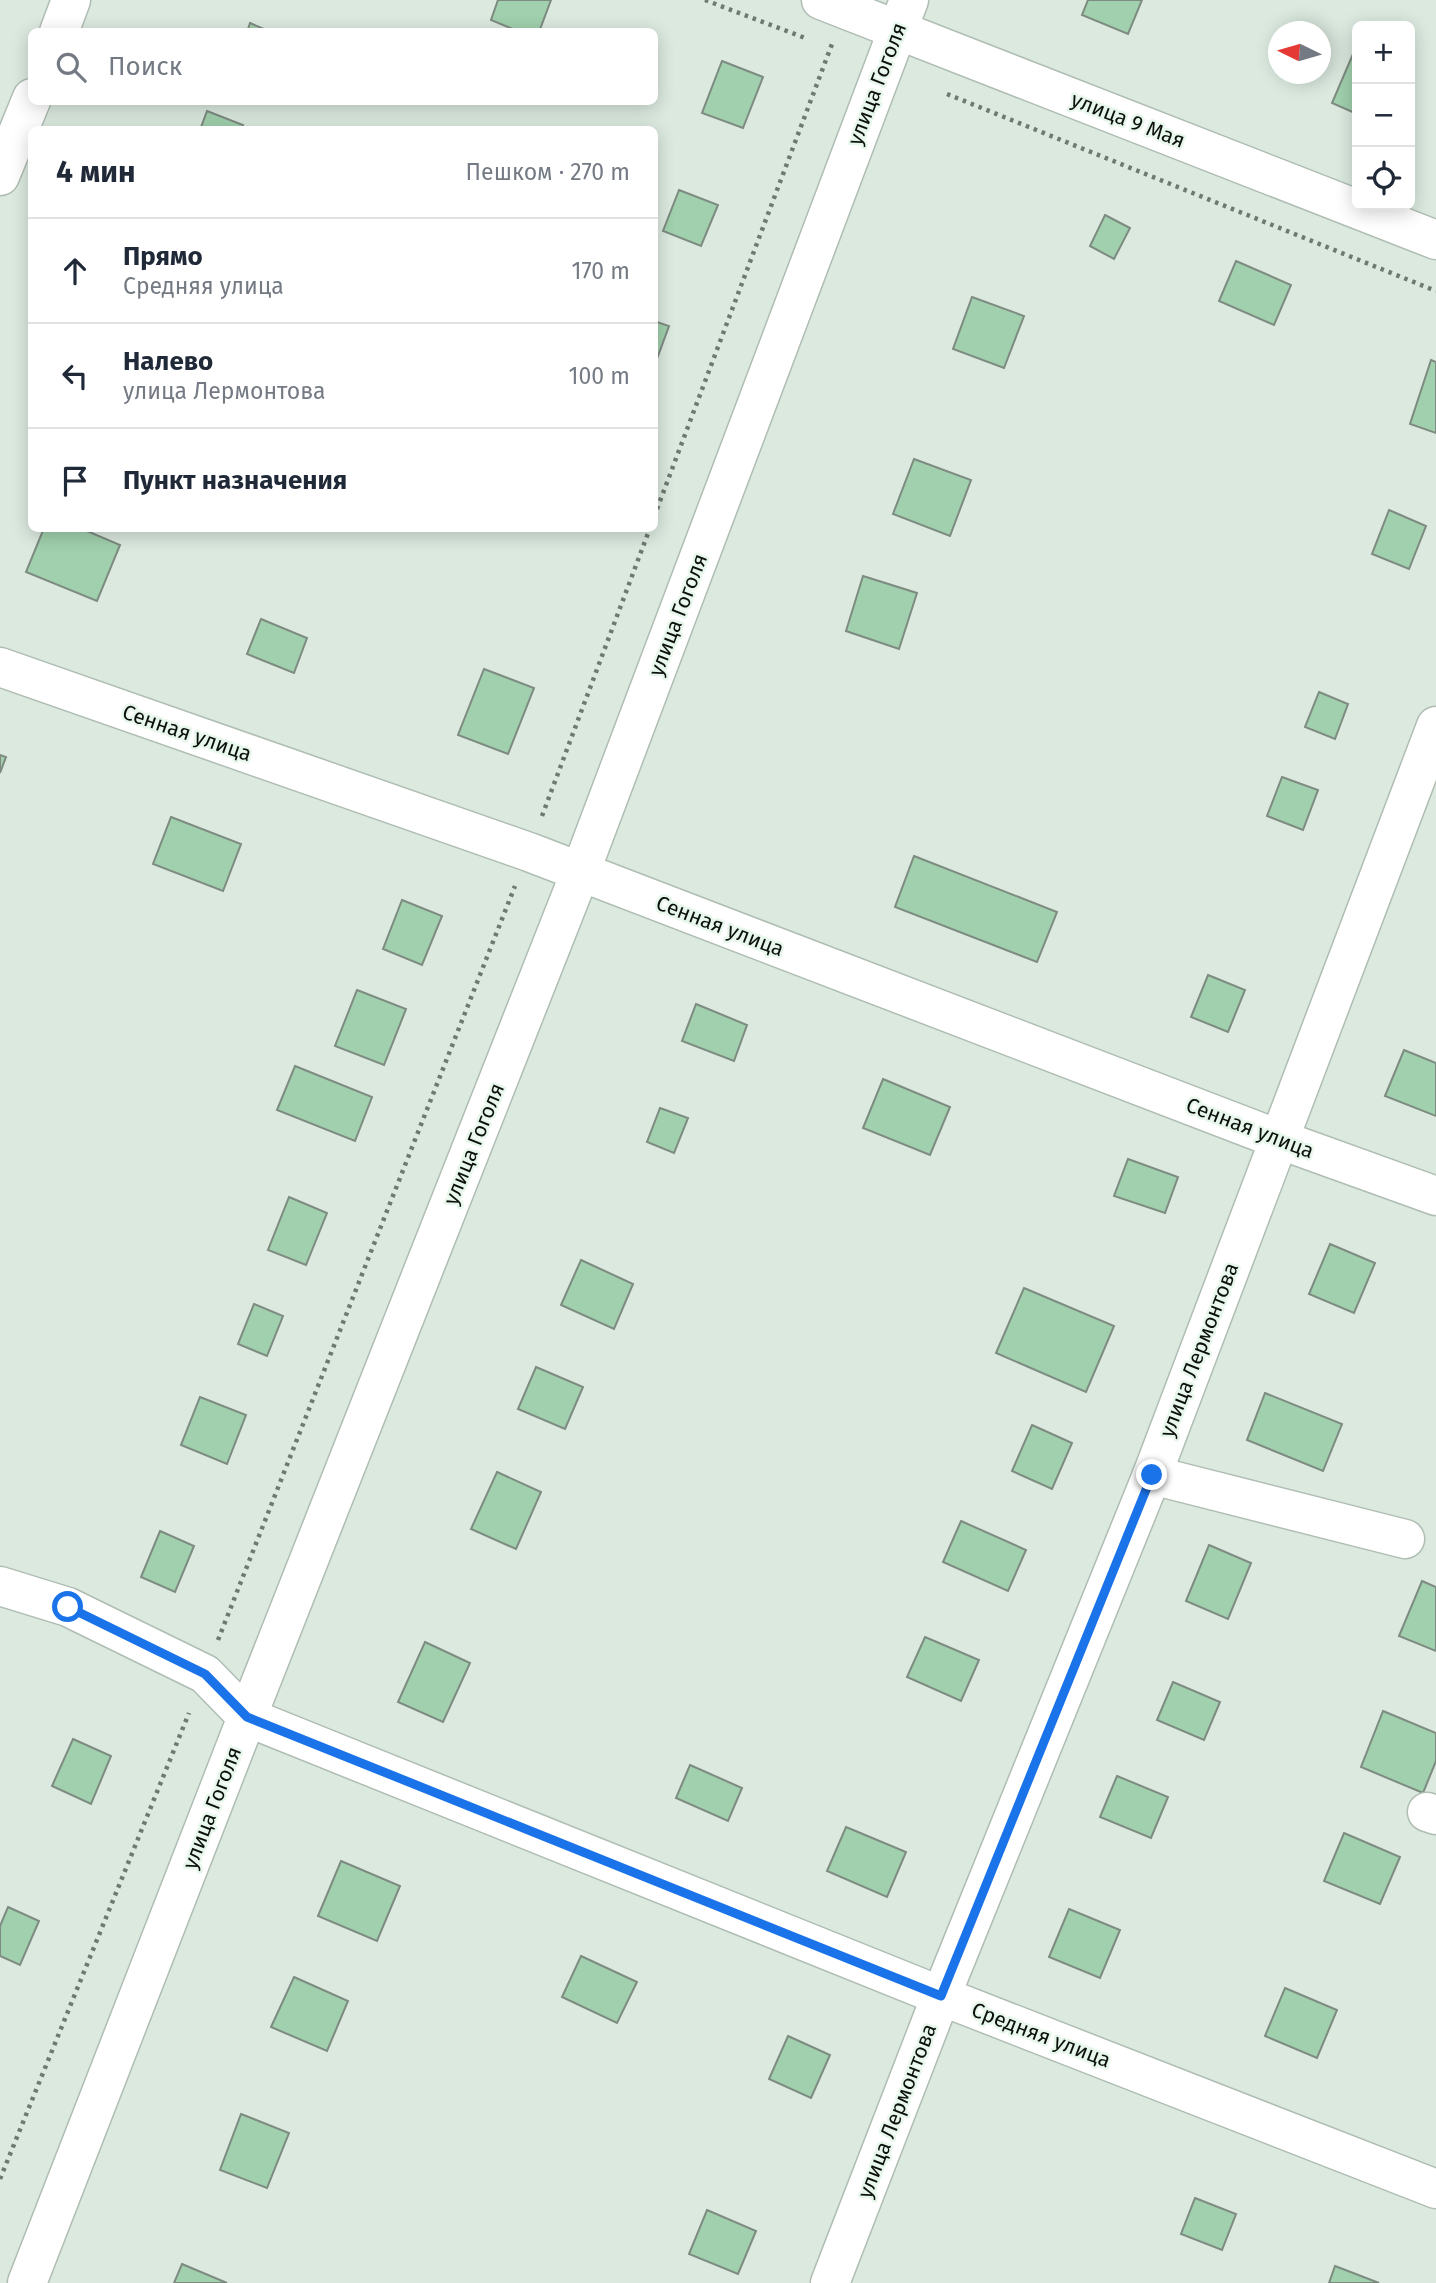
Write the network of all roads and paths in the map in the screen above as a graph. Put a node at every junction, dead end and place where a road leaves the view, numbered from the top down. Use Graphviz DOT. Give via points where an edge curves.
graph roads {
  1 [pos="71,0"];
  2 [pos="705,0"];
  3 [pos="832,4"];
  4 [pos="903,15"];
  5 [pos="60,28"];
  6 [pos="805,38"];
  7 [pos="830,47"];
  8 [pos="883,68"];
  9 [pos="29,105"];
  10 [pos="0,176"];
  11 [pos="1436,240"];
  12 [pos="1436,291"];
  13 [pos="658,506"];
  14 [pos="649,532"];
  15 [pos="0,667"];
  16 [pos="1436,726"];
  17 [pos="529,852"];
  18 [pos="580,873"];
  19 [pos="1278,1139"];
  20 [pos="1436,1196"];
  21 [pos="1152,1475"];
  22 [pos="1405,1539"];
  23 [pos="0,1586"];
  24 [pos="205,1674"];
  25 [pos="247,1717"];
  26 [pos="941,1996"];
  27 [pos="0,2179"];
  28 [pos="1436,2189"];
  29 [pos="27,2283"];
  30 [pos="830,2283"];
  1 -- 5 [label="street"];
  2 -- 6 [label="path"];
  3 -- 4 [label="street, улица 9 Мая"];
  3 -- 7 [label="path"];
  4 -- 8 [label="street, улица Гоголя"];
  4 -- 11 [label="street, улица 9 Мая"];
  7 -- 8 [label="path"];
  7 -- 13 [label="path"];
  8 -- 12 [label="path"];
  8 -- 18 [label="street, улица Гоголя"];
  9 -- 10 [label="street"];
  14 -- 17 [label="path"];
  15 -- 17 [label="street, Сенная улица"];
  16 -- 19 [label="street, улица Лермонтова"];
  17 -- 18 [label="street, Сенная улица"];
  17 -- 24 [label="path"];
  18 -- 19 [label="street, Сенная улица"];
  18 -- 25 [label="street, улица Гоголя"];
  19 -- 20 [label="street, Сенная улица"];
  19 -- 21 [label="street, улица Лермонтова"];
  21 -- 22 [label="street"];
  21 -- 26 [label="street, улица Лермонтова"];
  23 -- 24 [label="street, Средняя улица" via="68,1607"];
  24 -- 25 [label="street, Средняя улица"];
  24 -- 27 [label="path"];
  25 -- 26 [label="street, Средняя улица"];
  25 -- 29 [label="street, улица Гоголя"];
  26 -- 28 [label="street, Средняя улица"];
  26 -- 30 [label="street, улица Лермонтова"];
}
